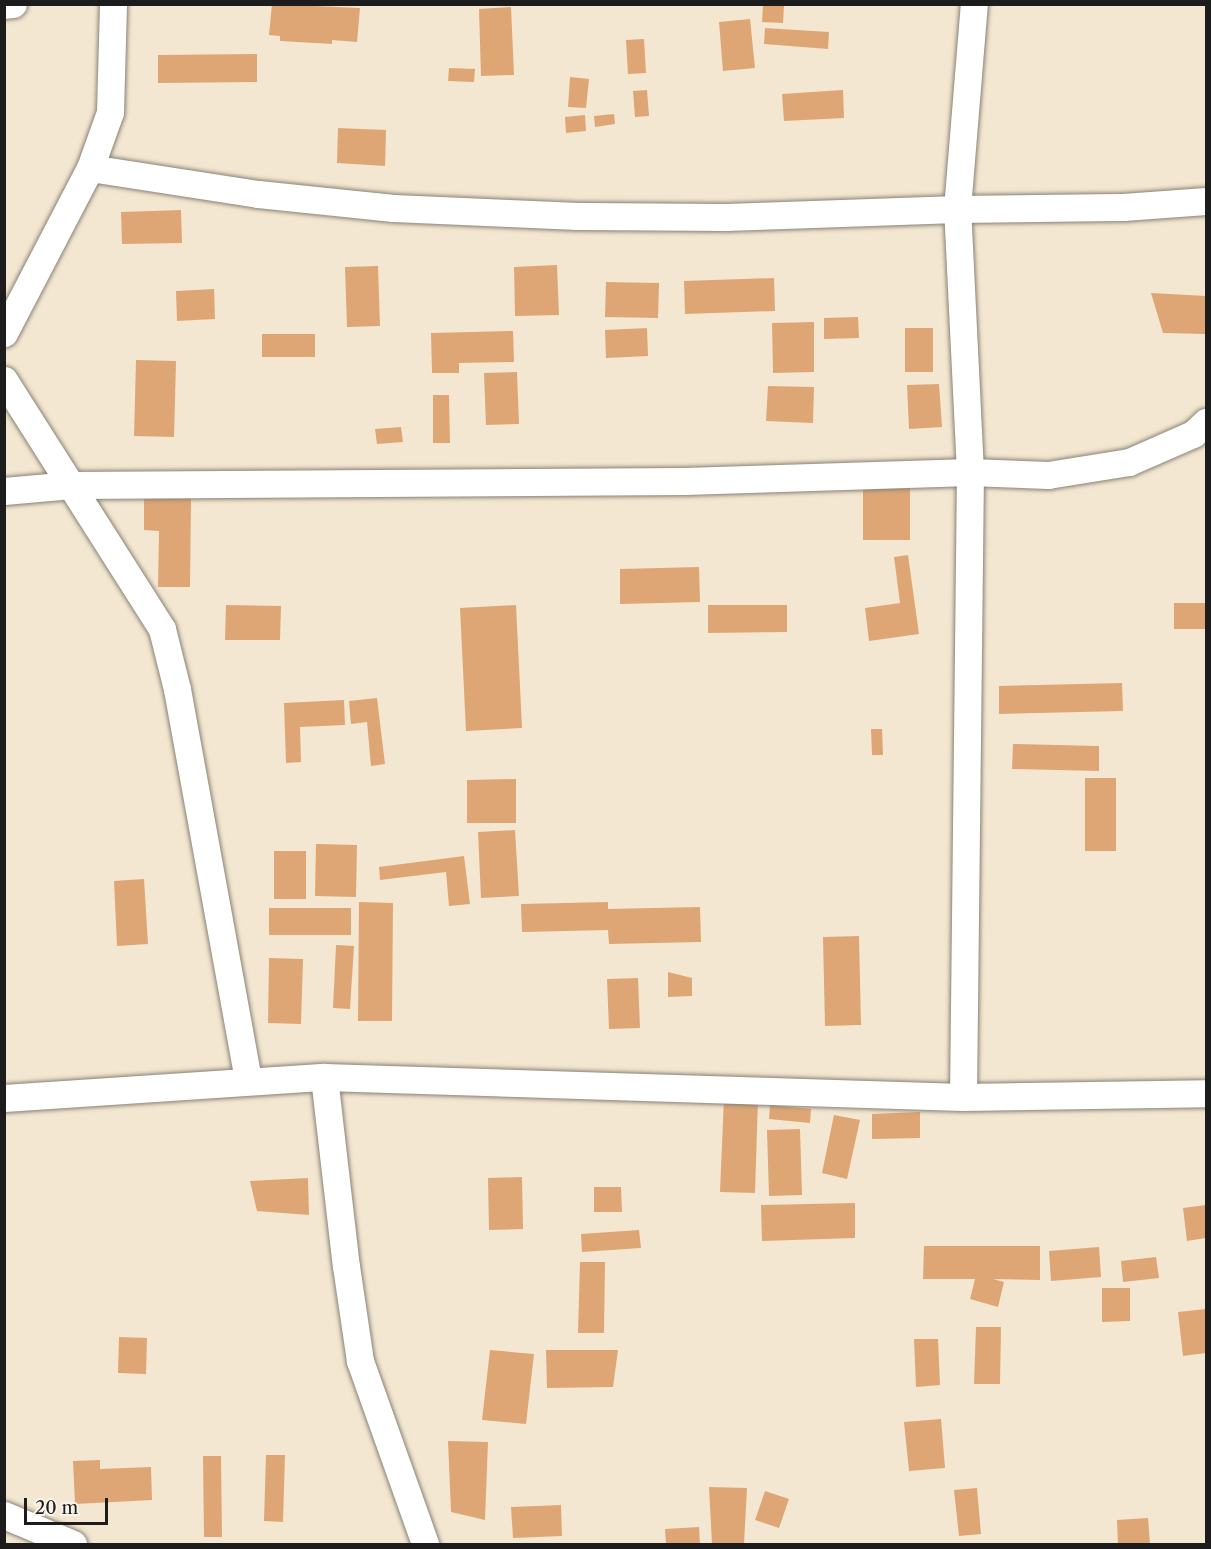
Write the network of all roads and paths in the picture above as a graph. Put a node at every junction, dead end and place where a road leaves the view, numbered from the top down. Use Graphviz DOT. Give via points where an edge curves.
graph roads {
  1 [pos="13,4"];
  2 [pos="113,4"];
  3 [pos="974,4"];
  4 [pos="4,5"];
  5 [pos="90,168"];
  6 [pos="1206,201"];
  7 [pos="957,209"];
  8 [pos="4,333"];
  9 [pos="4,380"];
  10 [pos="1206,422"];
  11 [pos="970,472"];
  12 [pos="72,485"];
  13 [pos="4,490"];
  14 [pos="324,1077"];
  15 [pos="248,1081"];
  16 [pos="1206,1093"];
  17 [pos="963,1097"];
  18 [pos="4,1098"];
  19 [pos="4,1515"];
  20 [pos="73,1545"];
  21 [pos="425,1545"];
  1 -- 4 [label="street"];
  2 -- 5 [label="street" via="110,112"];
  3 -- 7 [label="street"];
  5 -- 7 [label="street" via="258,194 393,208 726,217"];
  5 -- 8 [label="street"];
  6 -- 7 [label="street" via="1123,207"];
  7 -- 11 [label="street"];
  9 -- 12 [label="street"];
  10 -- 11 [label="street" via="1193,434 1129,462 1048,475"];
  11 -- 12 [label="street" via="685,481"];
  11 -- 17 [label="street"];
  12 -- 13 [label="street"];
  12 -- 15 [label="street" via="162,629 177,689"];
  14 -- 15 [label="street"];
  14 -- 17 [label="street"];
  14 -- 21 [label="street" via="360,1361"];
  15 -- 18 [label="street"];
  16 -- 17 [label="street"];
  19 -- 20 [label="street"];
}
